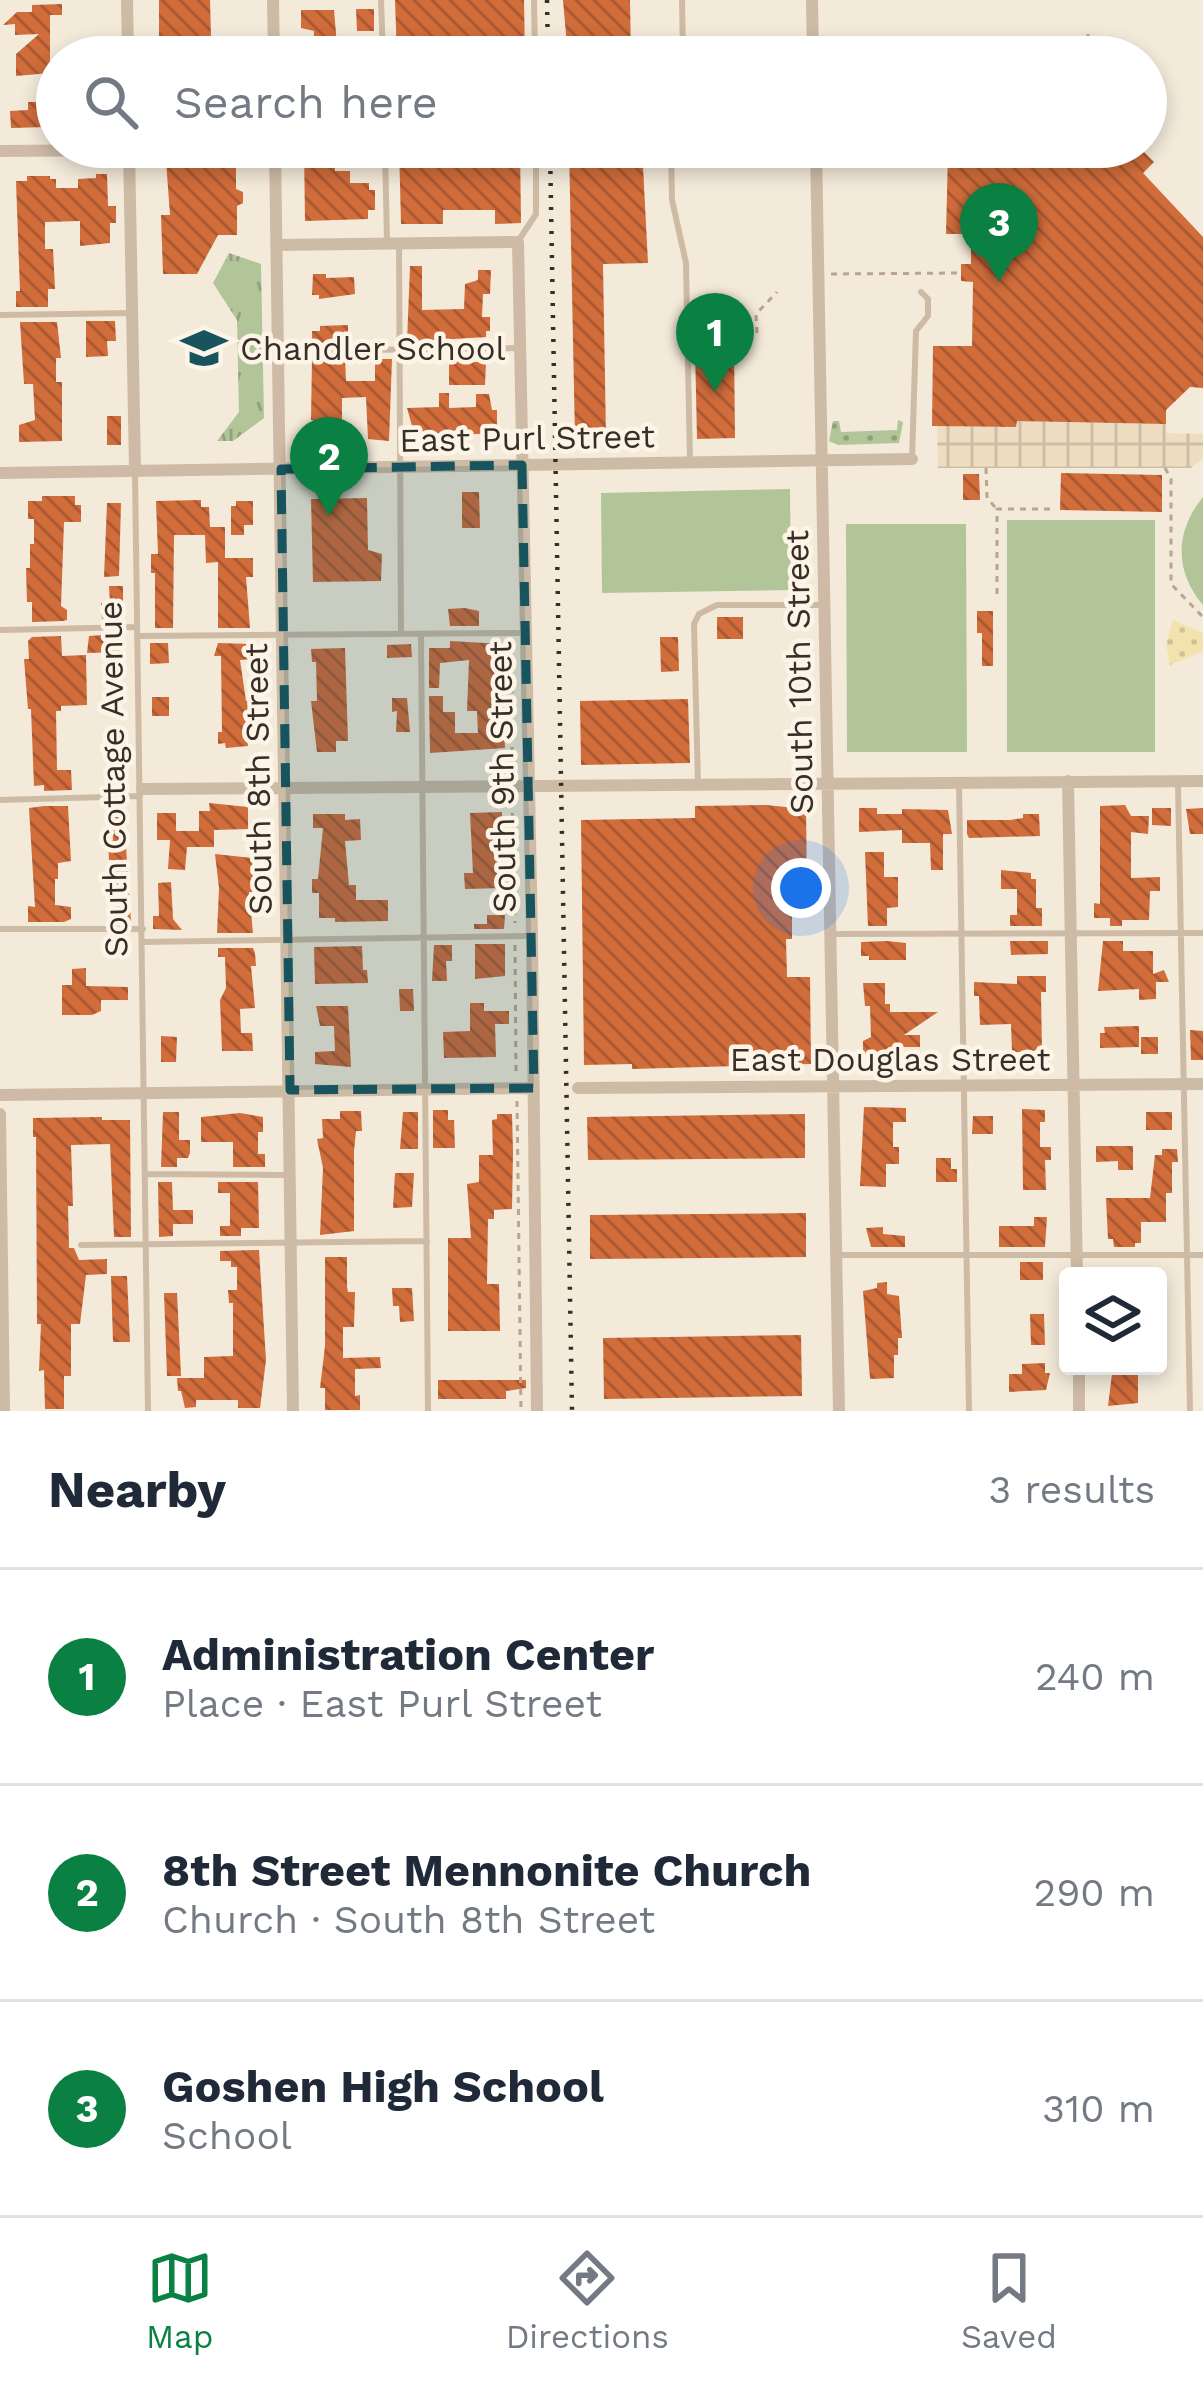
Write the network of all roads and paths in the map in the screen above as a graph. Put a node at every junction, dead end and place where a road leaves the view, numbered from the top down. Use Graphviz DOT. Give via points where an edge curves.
graph roads {
  1 [pos="128,0"];
  2 [pos="273,0"];
  3 [pos="381,0"];
  4 [pos="534,0"];
  5 [pos="682,0"];
  6 [pos="812,0"];
  7 [pos="128,36"];
  8 [pos="274,36"];
  9 [pos="382,36"];
  10 [pos="535,36"];
  11 [pos="683,36"];
  12 [pos="813,36"];
  13 [pos="36,150"];
  14 [pos="0,151"];
  15 [pos="129,168"];
  16 [pos="275,168"];
  17 [pos="387,168"];
  18 [pos="536,168"];
  19 [pos="671,168"];
  20 [pos="816,168"];
  21 [pos="518,242"];
  22 [pos="393,243"];
  23 [pos="277,245"];
  24 [pos="961,273"];
  25 [pos="818,275"];
  26 [pos="778,292"];
  27 [pos="920,292"];
  28 [pos="132,313"];
  29 [pos="0,315"];
  30 [pos="746,334"];
  31 [pos="520,348"];
  32 [pos="401,350"];
  33 [pos="278,351"];
  34 [pos="912,459"];
  35 [pos="821,460"];
  36 [pos="690,462"];
  37 [pos="522,465"];
  38 [pos="401,467"];
  39 [pos="986,468"];
  40 [pos="1165,468"];
  41 [pos="281,469"];
  42 [pos="135,470"];
  43 [pos="0,473"];
  44 [pos="997,509"];
  45 [pos="1057,509"];
  46 [pos="997,594"];
  47 [pos="824,605"];
  48 [pos="1203,617"];
  49 [pos="0,630"];
  50 [pos="137,631"];
  51 [pos="519,633"];
  52 [pos="401,634"];
  53 [pos="421,634"];
  54 [pos="283,635"];
  55 [pos="1178,781"];
  56 [pos="1203,781"];
  57 [pos="1068,782"];
  58 [pos="828,783"];
  59 [pos="959,783"];
  60 [pos="698,784"];
  61 [pos="512,786"];
  62 [pos="529,786"];
  63 [pos="286,787"];
  64 [pos="421,787"];
  65 [pos="142,792"];
  66 [pos="0,800"];
  67 [pos="142,928"];
  68 [pos="0,929"];
  69 [pos="1073,933"];
  70 [pos="1181,933"];
  71 [pos="1203,933"];
  72 [pos="830,934"];
  73 [pos="962,934"];
  74 [pos="532,936"];
  75 [pos="515,937"];
  76 [pos="423,938"];
  77 [pos="287,940"];
  78 [pos="143,941"];
  79 [pos="963,1084"];
  80 [pos="1076,1084"];
  81 [pos="1184,1084"];
  82 [pos="1203,1084"];
  83 [pos="833,1087"];
  84 [pos="517,1088"];
  85 [pos="534,1088"];
  86 [pos="578,1088"];
  87 [pos="424,1089"];
  88 [pos="290,1090"];
  89 [pos="146,1093"];
  90 [pos="0,1095"];
  91 [pos="0,1114"];
  92 [pos="146,1174"];
  93 [pos="291,1175"];
  94 [pos="1,1239"];
  95 [pos="427,1241"];
  96 [pos="291,1242"];
  97 [pos="147,1244"];
  98 [pos="81,1245"];
  99 [pos="836,1255"];
  100 [pos="966,1255"];
  101 [pos="1077,1255"];
  102 [pos="1186,1255"];
  103 [pos="1203,1255"];
  104 [pos="1077,1267"];
  105 [pos="1078,1375"];
  106 [pos="4,1411"];
  107 [pos="148,1411"];
  108 [pos="293,1411"];
  109 [pos="428,1411"];
  110 [pos="521,1411"];
  111 [pos="537,1411"];
  112 [pos="839,1411"];
  113 [pos="969,1411"];
  114 [pos="1079,1411"];
  115 [pos="1190,1411"];
  1 -- 7 [label="street"];
  2 -- 8 [label="street"];
  3 -- 9 [label="lane"];
  4 -- 10 [label="lane"];
  5 -- 11 [label="lane"];
  6 -- 12 [label="street"];
  13 -- 14 [label="street"];
  15 -- 28 [label="street, South Cottage Avenue"];
  16 -- 23 [label="street, South 8th Street"];
  17 -- 22 [label="lane"];
  18 -- 21 [label="lane, South 9th Street" via="536,214"];
  19 -- 36 [label="lane" via="686,263"];
  20 -- 25 [label="street, South 10th Street"];
  21 -- 22 [label="street"];
  21 -- 31 [label="street, South 9th Street"];
  22 -- 23 [label="street"];
  22 -- 32 [label="lane"];
  23 -- 33 [label="street, South 8th Street"];
  24 -- 25 [label="path"];
  25 -- 35 [label="street, South 10th Street"];
  26 -- 30 [label="path" via="756,314 757,334"];
  27 -- 34 [label="lane" via="928,316 916,331"];
  28 -- 29 [label="lane"];
  28 -- 42 [label="street, South Cottage Avenue"];
  31 -- 32 [label="lane"];
  31 -- 37 [label="street, South 9th Street"];
  32 -- 33 [label="lane"];
  32 -- 38 [label="lane"];
  33 -- 41 [label="street, South 8th Street"];
  34 -- 35 [label="street, East Purl Street"];
  35 -- 36 [label="street, East Purl Street"];
  35 -- 47 [label="street, South 10th Street"];
  36 -- 37 [label="street, East Purl Street"];
  37 -- 38 [label="street, East Purl Street"];
  37 -- 51 [label="street, South 9th Street"];
  38 -- 41 [label="street, East Purl Street"];
  38 -- 52 [label="lane"];
  39 -- 44 [label="path" via="986,498"];
  40 -- 48 [label="path" via="1171,584"];
  41 -- 42 [label="street, East Purl Street"];
  41 -- 54 [label="street, South 8th Street"];
  42 -- 43 [label="street, East Purl Street"];
  42 -- 50 [label="lane, South Cottage Avenue"];
  44 -- 45 [label="path"];
  44 -- 46 [label="path"];
  47 -- 58 [label="street, South 10th Street"];
  47 -- 60 [label="lane" via="717,605 699,614"];
  49 -- 50 [label="lane"];
  50 -- 54 [label="lane"];
  50 -- 65 [label="lane, South Cottage Avenue"];
  51 -- 53 [label="lane"];
  51 -- 61 [label="path"];
  51 -- 62 [label="street, South 9th Street"];
  52 -- 53 [label="lane"];
  52 -- 54 [label="lane"];
  53 -- 64 [label="lane"];
  54 -- 63 [label="street, South 8th Street"];
  55 -- 56 [label="street"];
  55 -- 57 [label="street"];
  55 -- 70 [label="lane"];
  57 -- 59 [label="street"];
  57 -- 69 [label="street"];
  58 -- 59 [label="street"];
  58 -- 60 [label="street"];
  58 -- 72 [label="street, South 10th Street"];
  59 -- 73 [label="lane"];
  60 -- 62 [label="street"];
  61 -- 62 [label="street"];
  61 -- 64 [label="street"];
  61 -- 75 [label="path"];
  62 -- 74 [label="street, South 9th Street"];
  63 -- 64 [label="street"];
  63 -- 65 [label="street"];
  63 -- 77 [label="street, South 8th Street"];
  64 -- 76 [label="lane"];
  65 -- 66 [label="lane"];
  65 -- 67 [label="lane, South Cottage Avenue"];
  67 -- 68 [label="lane"];
  67 -- 78 [label="lane, South Cottage Avenue"];
  69 -- 70 [label="lane"];
  69 -- 73 [label="lane"];
  69 -- 80 [label="street"];
  70 -- 71 [label="lane"];
  70 -- 81 [label="lane"];
  72 -- 73 [label="lane"];
  72 -- 83 [label="street, South 10th Street"];
  73 -- 79 [label="lane"];
  74 -- 75 [label="lane"];
  74 -- 85 [label="street, South 9th Street"];
  75 -- 76 [label="lane"];
  75 -- 84 [label="path"];
  76 -- 77 [label="lane"];
  76 -- 87 [label="lane"];
  77 -- 78 [label="lane"];
  77 -- 88 [label="street, South 8th Street"];
  78 -- 89 [label="lane, South Cottage Avenue"];
  79 -- 80 [label="street, East Douglas Street"];
  79 -- 83 [label="street, East Douglas Street"];
  79 -- 100 [label="lane"];
  80 -- 81 [label="street, East Douglas Street"];
  80 -- 101 [label="street"];
  81 -- 82 [label="street, East Douglas Street"];
  81 -- 102 [label="lane"];
  83 -- 86 [label="street, East Douglas Street"];
  83 -- 99 [label="street, South 10th Street"];
  84 -- 85 [label="street"];
  84 -- 87 [label="street"];
  84 -- 110 [label="path"];
  85 -- 111 [label="street, South 9th Street"];
  87 -- 88 [label="street"];
  87 -- 95 [label="lane"];
  88 -- 89 [label="street"];
  88 -- 93 [label="street, South 8th Street"];
  89 -- 90 [label="street"];
  89 -- 92 [label="lane, South Cottage Avenue"];
  91 -- 94 [label="street"];
  92 -- 93 [label="lane"];
  92 -- 97 [label="lane, South Cottage Avenue"];
  93 -- 96 [label="street, South 8th Street"];
  94 -- 106 [label="street"];
  95 -- 96 [label="lane"];
  95 -- 109 [label="lane"];
  96 -- 97 [label="lane"];
  96 -- 108 [label="street, South 8th Street"];
  97 -- 98 [label="lane"];
  97 -- 107 [label="lane, South Cottage Avenue"];
  99 -- 100 [label="lane"];
  99 -- 112 [label="street, South 10th Street"];
  100 -- 101 [label="lane"];
  100 -- 113 [label="lane"];
  101 -- 102 [label="lane"];
  101 -- 104 [label="street"];
  102 -- 103 [label="lane"];
  102 -- 115 [label="lane"];
  105 -- 114 [label="street"];
}
